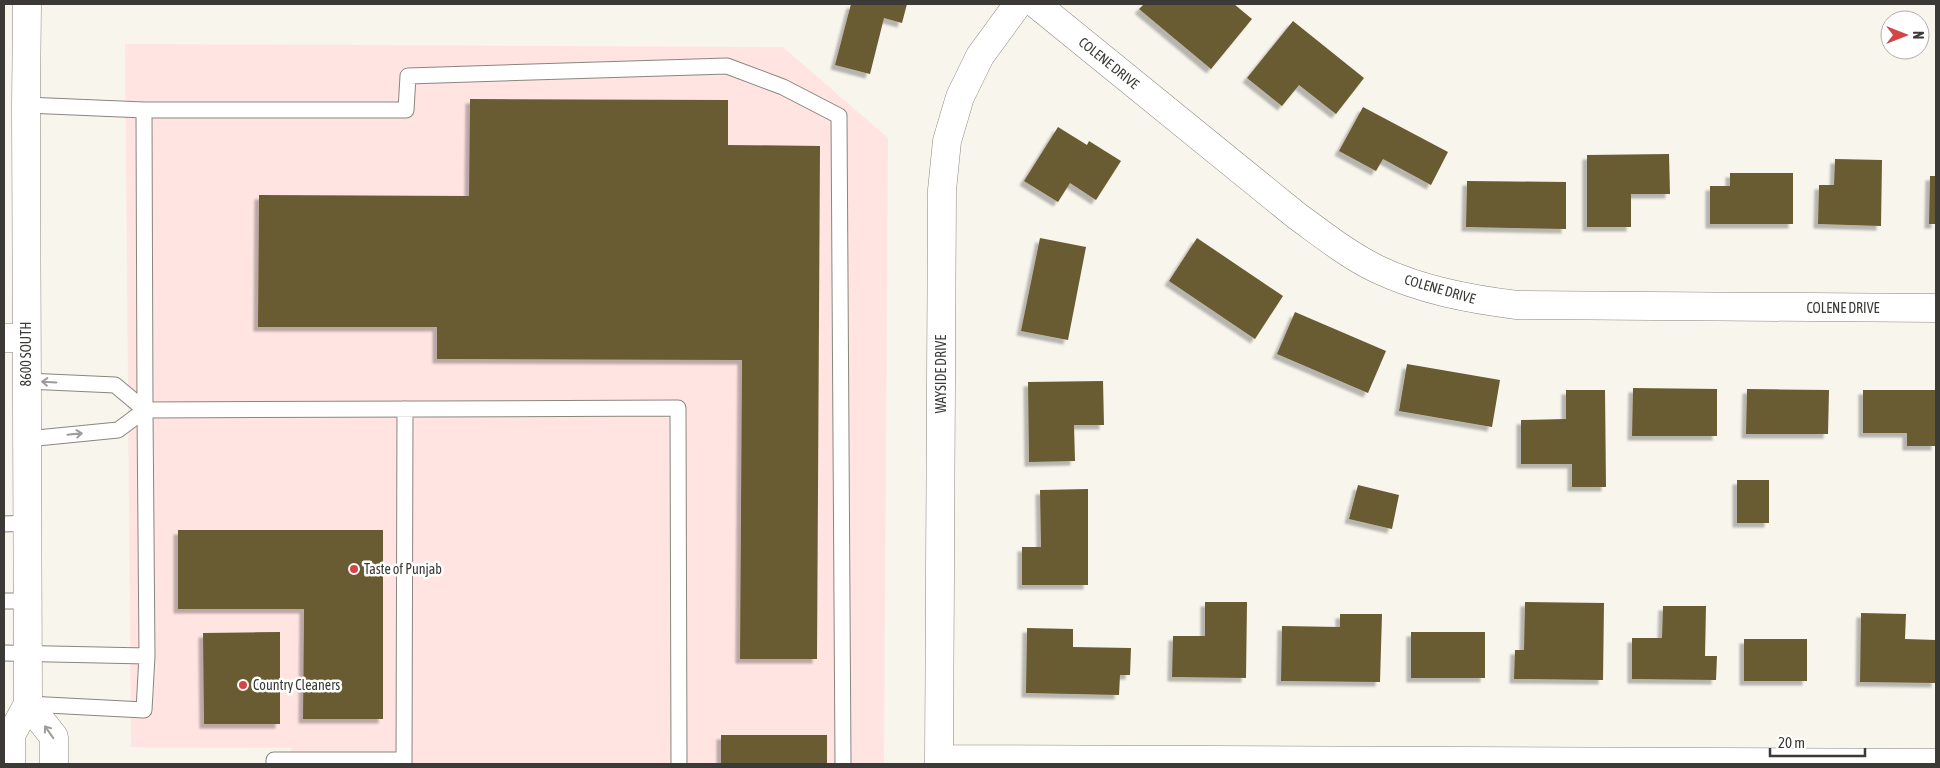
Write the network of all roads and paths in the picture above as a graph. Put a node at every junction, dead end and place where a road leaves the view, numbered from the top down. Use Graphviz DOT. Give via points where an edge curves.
graph roads {
  1 [pos="27,4"];
  2 [pos="1018,4"];
  3 [pos="1036,4"];
  4 [pos="26,105"];
  5 [pos="144,110"];
  6 [pos="1936,308"];
  7 [pos="15,338"];
  8 [pos="27,381"];
  9 [pos="405,409"];
  10 [pos="144,410"];
  11 [pos="27,439"];
  12 [pos="16,524"];
  13 [pos="16,601"];
  14 [pos="16,653"];
  15 [pos="147,656"];
  16 [pos="28,704"];
  17 [pos="404,762"];
  18 [pos="939,762"];
  19 [pos="1936,763"];
  20 [pos="11,764"];
  21 [pos="54,764"];
  22 [pos="274,764"];
  23 [pos="679,764"];
  24 [pos="843,764"];
  1 -- 4 [label="street, 8600 SOUTH"];
  2 -- 18 [label="street, WAYSIDE DRIVE" via="980,56 960,96 947,141 942,190"];
  3 -- 6 [label="street, COLENE DRIVE" via="1297,216 1377,268 1424,287 1471,299 1517,305"];
  4 -- 5 [label="lane"];
  4 -- 7 [label="street, 8600 SOUTH"];
  5 -- 10 [label="lane"];
  5 -- 24 [label="lane" via="406,110 408,76 727,66 783,87 839,116"];
  7 -- 8 [label="street, 8600 SOUTH"];
  10 -- 8 [label="lane, one-way" via="114,385"];
  8 -- 11 [label="street, 8600 SOUTH"];
  9 -- 10 [label="lane"];
  9 -- 17 [label="lane"];
  9 -- 23 [label="lane" via="678,408"];
  11 -- 10 [label="lane, one-way" via="118,430"];
  10 -- 15 [label="lane"];
  11 -- 12 [label="street, 8600 SOUTH"];
  12 -- 13 [label="street, 8600 SOUTH"];
  13 -- 14 [label="street, 8600 SOUTH"];
  14 -- 15 [label="lane"];
  14 -- 16 [label="street, 8600 SOUTH"];
  15 -- 16 [label="lane" via="144,710"];
  16 -- 20 [label="street, 8600 SOUTH" via="12,735"];
  21 -- 16 [label="street, one-way" via="54,737"];
  17 -- 22 [label="lane" via="274,760"];
  18 -- 19 [label="street"];
}
